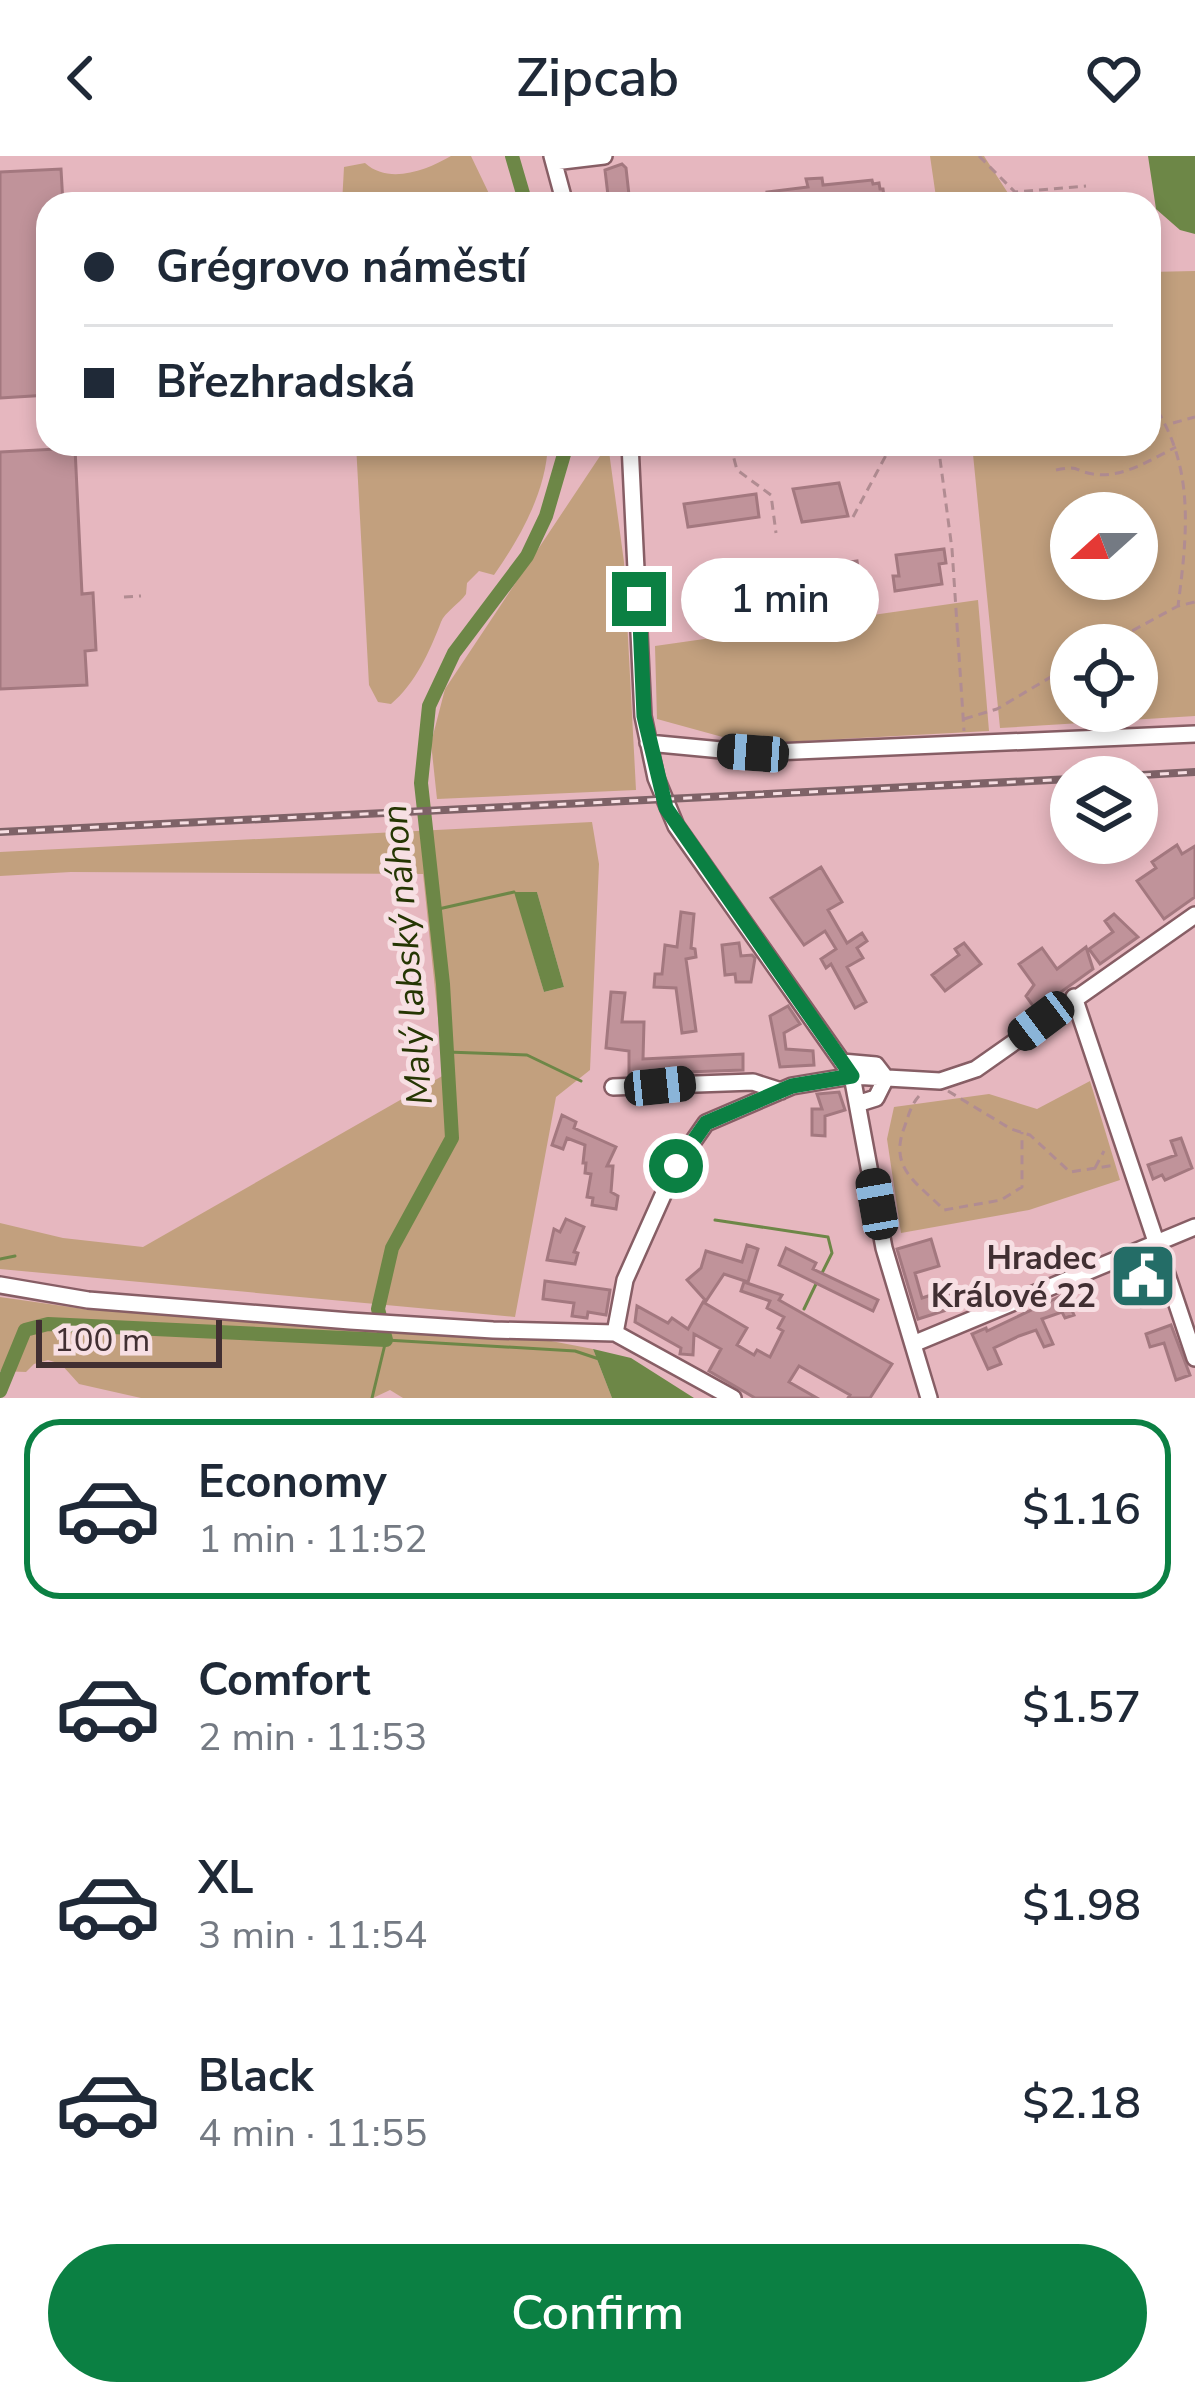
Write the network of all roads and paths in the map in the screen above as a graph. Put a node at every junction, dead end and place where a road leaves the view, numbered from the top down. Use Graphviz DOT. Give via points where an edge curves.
graph roads {
  1 [pos="604,156"];
  2 [pos="979,156"];
  3 [pos="553,159"];
  4 [pos="1086,187"];
  5 [pos="562,192"];
  6 [pos="1161,412"];
  7 [pos="1195,417"];
  8 [pos="1171,423"];
  9 [pos="1178,446"];
  10 [pos="1161,455"];
  11 [pos="631,456"];
  12 [pos="733,456"];
  13 [pos="886,456"];
  14 [pos="940,456"];
  15 [pos="1159,456"];
  16 [pos="1056,470"];
  17 [pos="1192,507"];
  18 [pos="853,517"];
  19 [pos="776,533"];
  20 [pos="141,596"];
  21 [pos="124,597"];
  22 [pos="1195,602"];
  23 [pos="1178,606"];
  24 [pos="1145,624"];
  25 [pos="1050,677"];
  26 [pos="963,720"];
  27 [pos="1195,734"];
  28 [pos="648,743"];
  29 [pos="965,745"];
  30 [pos="1195,915"];
  31 [pos="1074,997"];
  32 [pos="847,1069"];
  33 [pos="886,1078"];
  34 [pos="934,1080"];
  35 [pos="613,1087"];
  36 [pos="781,1091"];
  37 [pos="860,1103"];
  38 [pos="1022,1132"];
  39 [pos="1104,1151"];
  40 [pos="1129,1160"];
  41 [pos="1094,1169"];
  42 [pos="1195,1227"];
  43 [pos="1157,1243"];
  44 [pos="0,1285"];
  45 [pos="615,1333"];
  46 [pos="913,1344"];
  47 [pos="1195,1358"];
  48 [pos="733,1398"];
  49 [pos="929,1398"];
  1 -- 3 [label="street"];
  2 -- 4 [label="path" via="1015,192"];
  3 -- 5 [label="street"];
  6 -- 8 [label="path"];
  7 -- 8 [label="path"];
  8 -- 9 [label="path"];
  9 -- 10 [label="path"];
  9 -- 17 [label="path"];
  11 -- 28 [label="street"];
  12 -- 19 [label="path" via="737,470 771,495"];
  13 -- 18 [label="path"];
  14 -- 26 [label="path"];
  15 -- 16 [label="path" via="1093,475 1076,466"];
  17 -- 23 [label="path"];
  20 -- 21 [label="path"];
  22 -- 23 [label="path"];
  23 -- 24 [label="path"];
  25 -- 26 [label="path"];
  26 -- 29 [label="path"];
  27 -- 29 [label="street"];
  28 -- 29 [label="street" via="753,753"];
  28 -- 32 [label="street" via="676,826"];
  30 -- 31 [label="street"];
  31 -- 34 [label="street" via="976,1069"];
  31 -- 40 [label="street"];
  32 -- 33 [label="street"];
  32 -- 36 [label="street"];
  32 -- 37 [label="street"];
  33 -- 34 [label="street"];
  33 -- 37 [label="street" via="876,1098"];
  34 -- 38 [label="path"];
  34 -- 38 [label="path" via="912,1103 897,1151 944,1210 1000,1201 1022,1187"];
  35 -- 36 [label="street" via="753,1082"];
  36 -- 45 [label="street" via="706,1123 676,1166 625,1280"];
  37 -- 46 [label="street" via="884,1248"];
  38 -- 41 [label="path" via="1070,1172"];
  39 -- 41 [label="path"];
  40 -- 41 [label="path"];
  40 -- 43 [label="street"];
  42 -- 43 [label="street"];
  43 -- 46 [label="street"];
  43 -- 47 [label="street"];
  44 -- 45 [label="street" via="350,1321"];
  45 -- 48 [label="street"];
  46 -- 49 [label="street"];
}
